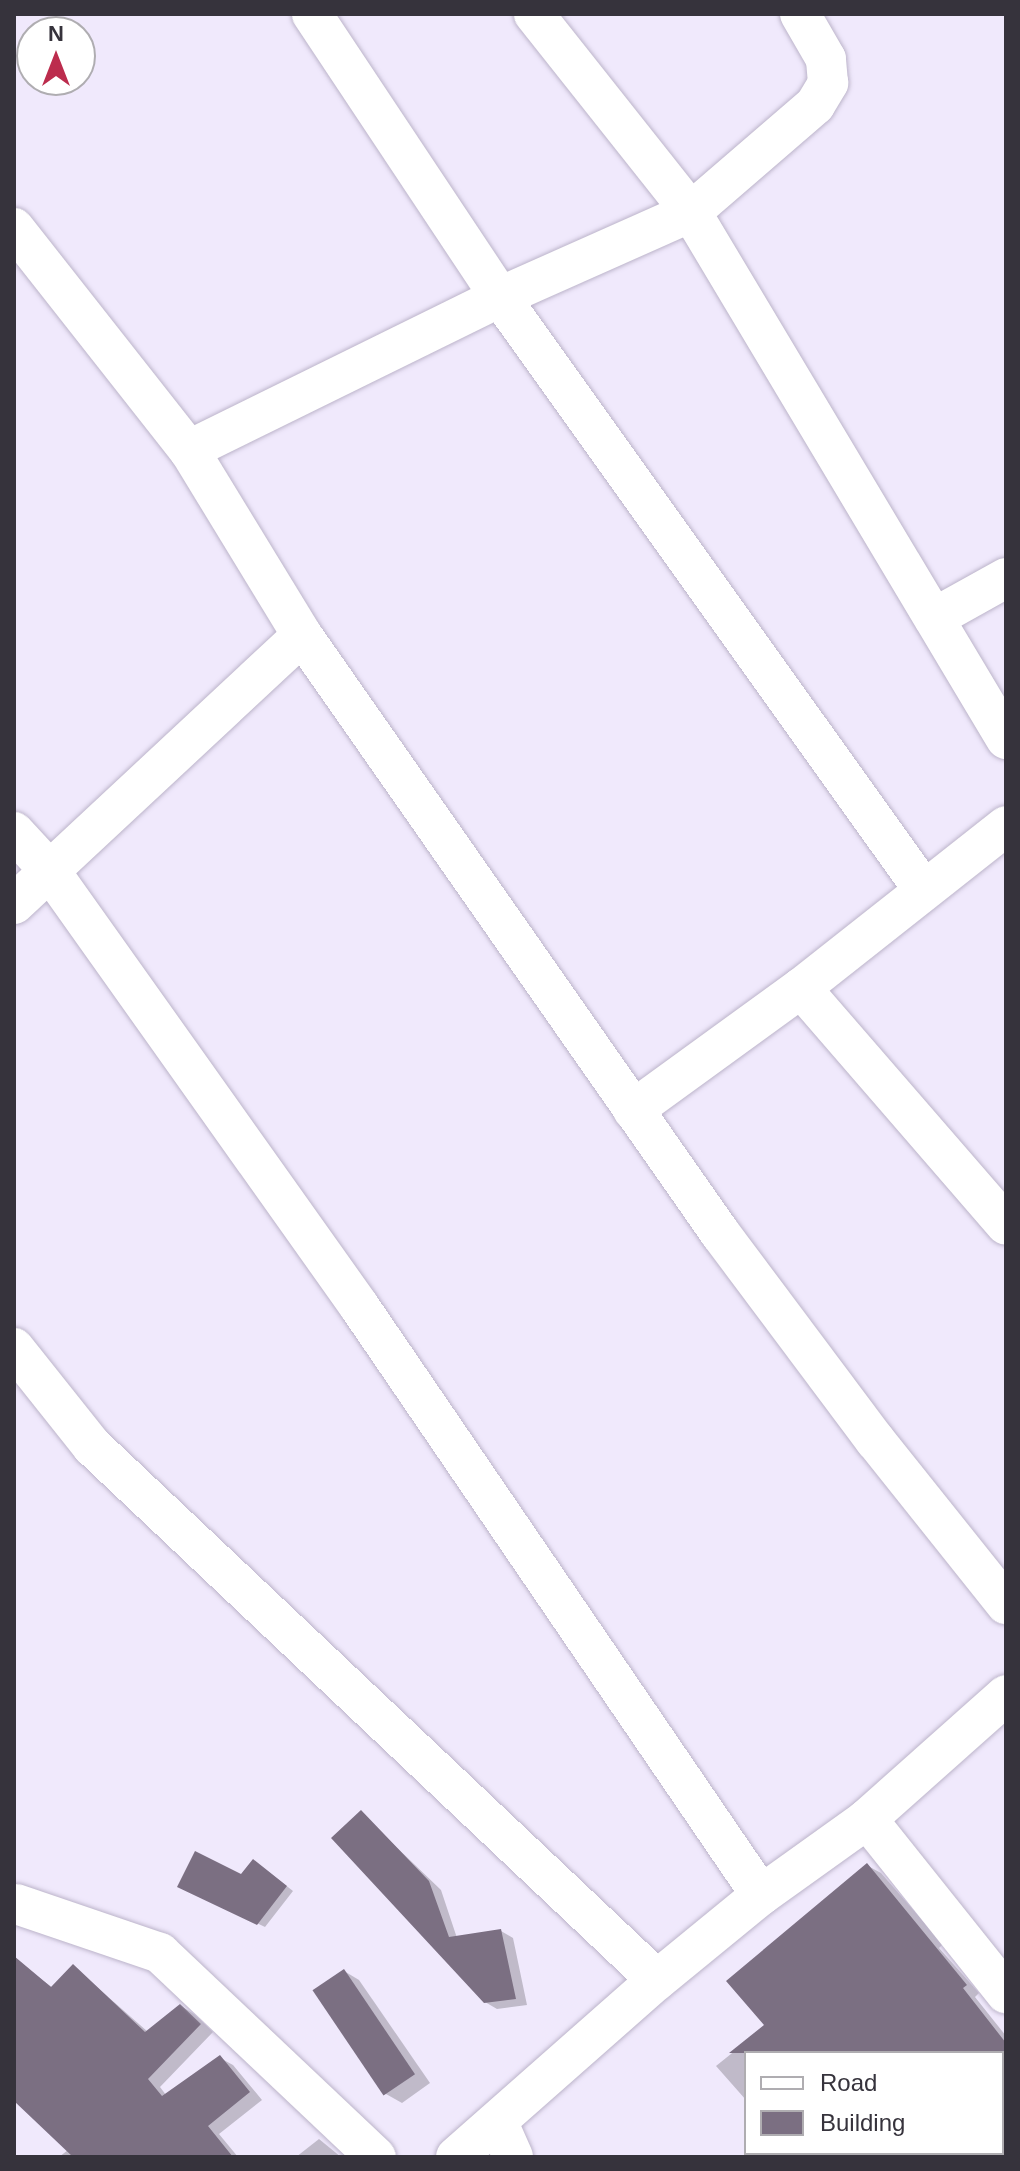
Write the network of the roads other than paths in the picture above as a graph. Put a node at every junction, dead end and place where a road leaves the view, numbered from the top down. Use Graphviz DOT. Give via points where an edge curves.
graph roads {
  1 [pos="312,14"];
  2 [pos="534,14"];
  3 [pos="811,17"];
  4 [pos="691,212"];
  5 [pos="14,228"];
  6 [pos="500,297"];
  7 [pos="189,450"];
  8 [pos="1006,578"];
  9 [pos="934,618"];
  10 [pos="302,635"];
  11 [pos="1006,739"];
  12 [pos="1006,826"];
  13 [pos="14,832"];
  14 [pos="50,871"];
  15 [pos="923,889"];
  16 [pos="14,904"];
  17 [pos="801,988"];
  18 [pos="633,1110"];
  19 [pos="1006,1225"];
  20 [pos="14,1348"];
  21 [pos="1006,1604"];
  22 [pos="1006,1695"];
  23 [pos="867,1819"];
  24 [pos="761,1895"];
  25 [pos="16,1904"];
  26 [pos="657,1980"];
  27 [pos="1006,1993"];
  28 [pos="506,2140"];
  29 [pos="376,2157"];
  30 [pos="456,2157"];
  1 -- 6 [label="street"];
  2 -- 4 [label="street"];
  3 -- 4 [label="street" via="826,59 828,83 815,105"];
  4 -- 6 [label="street"];
  4 -- 9 [label="street"];
  5 -- 7 [label="street"];
  6 -- 7 [label="street"];
  6 -- 15 [label="street"];
  7 -- 10 [label="street"];
  8 -- 9 [label="street"];
  9 -- 11 [label="street"];
  10 -- 14 [label="street"];
  10 -- 18 [label="street"];
  12 -- 15 [label="street"];
  13 -- 14 [label="street"];
  14 -- 16 [label="street"];
  14 -- 24 [label="street" via="359,1306"];
  15 -- 17 [label="street"];
  17 -- 18 [label="street"];
  17 -- 19 [label="street"];
  18 -- 21 [label="street" via="875,1440"];
  20 -- 26 [label="street" via="92,1446"];
  22 -- 23 [label="street"];
  23 -- 24 [label="street"];
  23 -- 27 [label="street"];
  24 -- 26 [label="street"];
  25 -- 29 [label="street" via="160,1953"];
  26 -- 28 [label="street"];
  28 -- 30 [label="street"];
}
